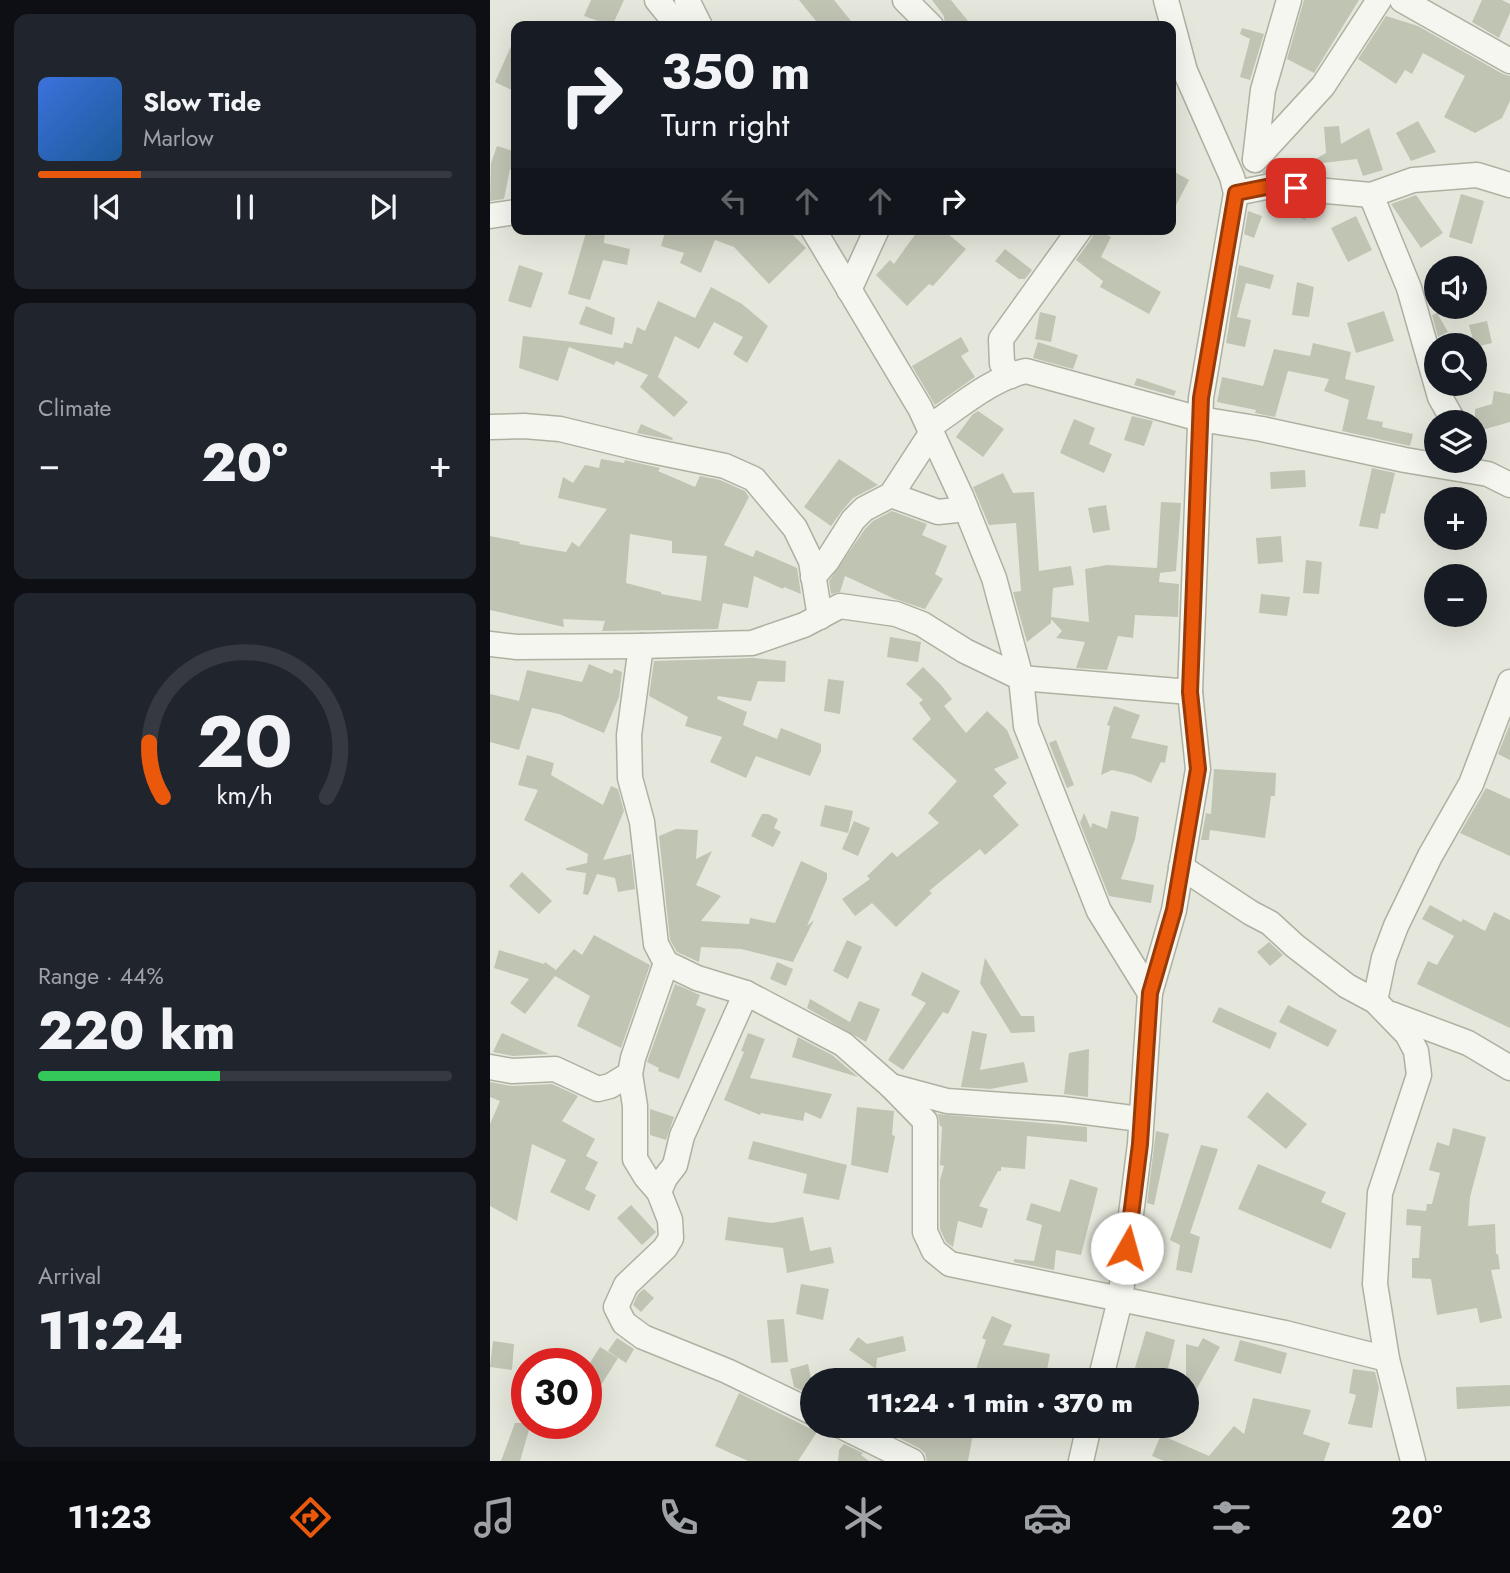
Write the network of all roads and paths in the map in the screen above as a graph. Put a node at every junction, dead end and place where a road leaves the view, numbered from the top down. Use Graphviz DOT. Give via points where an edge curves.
graph roads {
  1 [pos="657,0"];
  2 [pos="687,0"];
  3 [pos="905,0"];
  4 [pos="1166,0"];
  5 [pos="1289,0"];
  6 [pos="1379,0"];
  7 [pos="1402,0"];
  8 [pos="674,21"];
  9 [pos="698,21"];
  10 [pos="926,21"];
  11 [pos="1172,21"];
  12 [pos="1176,37"];
  13 [pos="1510,61"];
  14 [pos="1255,160"];
  15 [pos="1234,185"];
  16 [pos="1510,185"];
  17 [pos="1371,195"];
  18 [pos="511,213"];
  19 [pos="490,216"];
  20 [pos="817,235"];
  21 [pos="874,235"];
  22 [pos="1076,235"];
  23 [pos="849,290"];
  24 [pos="1011,376"];
  25 [pos="1447,410"];
  26 [pos="1200,419"];
  27 [pos="490,427"];
  28 [pos="930,430"];
  29 [pos="1424,461"];
  30 [pos="1487,469"];
  31 [pos="1510,485"];
  32 [pos="891,495"];
  33 [pos="966,509"];
  34 [pos="813,577"];
  35 [pos="820,617"];
  36 [pos="490,644"];
  37 [pos="641,646"];
  38 [pos="1021,678"];
  39 [pos="1510,682"];
  40 [pos="1190,692"];
  41 [pos="1181,867"];
  42 [pos="666,963"];
  43 [pos="746,993"];
  44 [pos="1150,993"];
  45 [pos="1381,1007"];
  46 [pos="490,1067"];
  47 [pos="1510,1068"];
  48 [pos="631,1074"];
  49 [pos="891,1086"];
  50 [pos="1140,1119"];
  51 [pos="659,1192"];
  52 [pos="1120,1300"];
  53 [pos="1387,1359"];
  54 [pos="1103,1368"];
  55 [pos="800,1406"];
  56 [pos="865,1438"];
  57 [pos="1086,1438"];
  58 [pos="912,1461"];
  59 [pos="1081,1461"];
  60 [pos="1413,1461"];
  1 -- 8 [label="street"];
  2 -- 9 [label="street"];
  3 -- 10 [label="street"];
  4 -- 11 [label="street"];
  5 -- 14 [label="street" via="1263,90"];
  6 -- 14 [label="street" via="1324,86"];
  7 -- 13 [label="street"];
  12 -- 15 [label="street" via="1185,71"];
  14 -- 15 [label="street"];
  15 -- 17 [label="street"];
  15 -- 26 [label="street"];
  16 -- 17 [label="street" via="1477,175 1413,180"];
  17 -- 25 [label="street" via="1409,288"];
  18 -- 19 [label="street"];
  20 -- 23 [label="street"];
  21 -- 23 [label="street"];
  22 -- 24 [label="street" via="1002,339 1002,363"];
  23 -- 28 [label="street"];
  24 -- 26 [label="street" via="1026,372 1044,375"];
  24 -- 28 [label="street"];
  26 -- 29 [label="street"];
  26 -- 40 [label="street"];
  27 -- 34 [label="street" via="559,429 725,466 754,479 795,528 811,561"];
  28 -- 32 [label="street"];
  28 -- 33 [label="street"];
  30 -- 31 [label="street"];
  32 -- 33 [label="street" via="938,512"];
  32 -- 34 [label="street" via="853,520"];
  33 -- 38 [label="street" via="994,578"];
  34 -- 35 [label="street"];
  35 -- 37 [label="street" via="752,643"];
  35 -- 38 [label="street" via="840,606 896,614"];
  36 -- 37 [label="street"];
  37 -- 42 [label="street" via="629,735 630,778 642,822 656,944"];
  38 -- 40 [label="street"];
  38 -- 44 [label="street" via="1026,726 1099,911"];
  39 -- 45 [label="street" via="1471,784 1396,926 1384,958"];
  40 -- 41 [label="street" via="1198,769"];
  41 -- 44 [label="street"];
  41 -- 45 [label="street" via="1270,923 1347,986"];
  42 -- 43 [label="street"];
  42 -- 48 [label="street"];
  43 -- 49 [label="street" via="843,1044"];
  43 -- 51 [label="street" via="682,1136 675,1165"];
  44 -- 50 [label="street"];
  45 -- 47 [label="street" via="1468,1043"];
  45 -- 53 [label="street" via="1407,1034 1416,1051 1419,1075 1380,1193 1375,1284"];
  46 -- 48 [label="street" via="555,1069 598,1089"];
  48 -- 51 [label="street" via="635,1159"];
  49 -- 50 [label="street" via="947,1101"];
  49 -- 52 [label="street" via="925,1121 925,1232 934,1251 950,1264"];
  50 -- 52 [label="street"];
  51 -- 55 [label="street" via="670,1220 671,1238 626,1284 616,1307 624,1323 643,1337"];
  52 -- 53 [label="street"];
  52 -- 54 [label="street"];
  53 -- 60 [label="street"];
  56 -- 58 [label="street"];
  57 -- 59 [label="street"];
}
